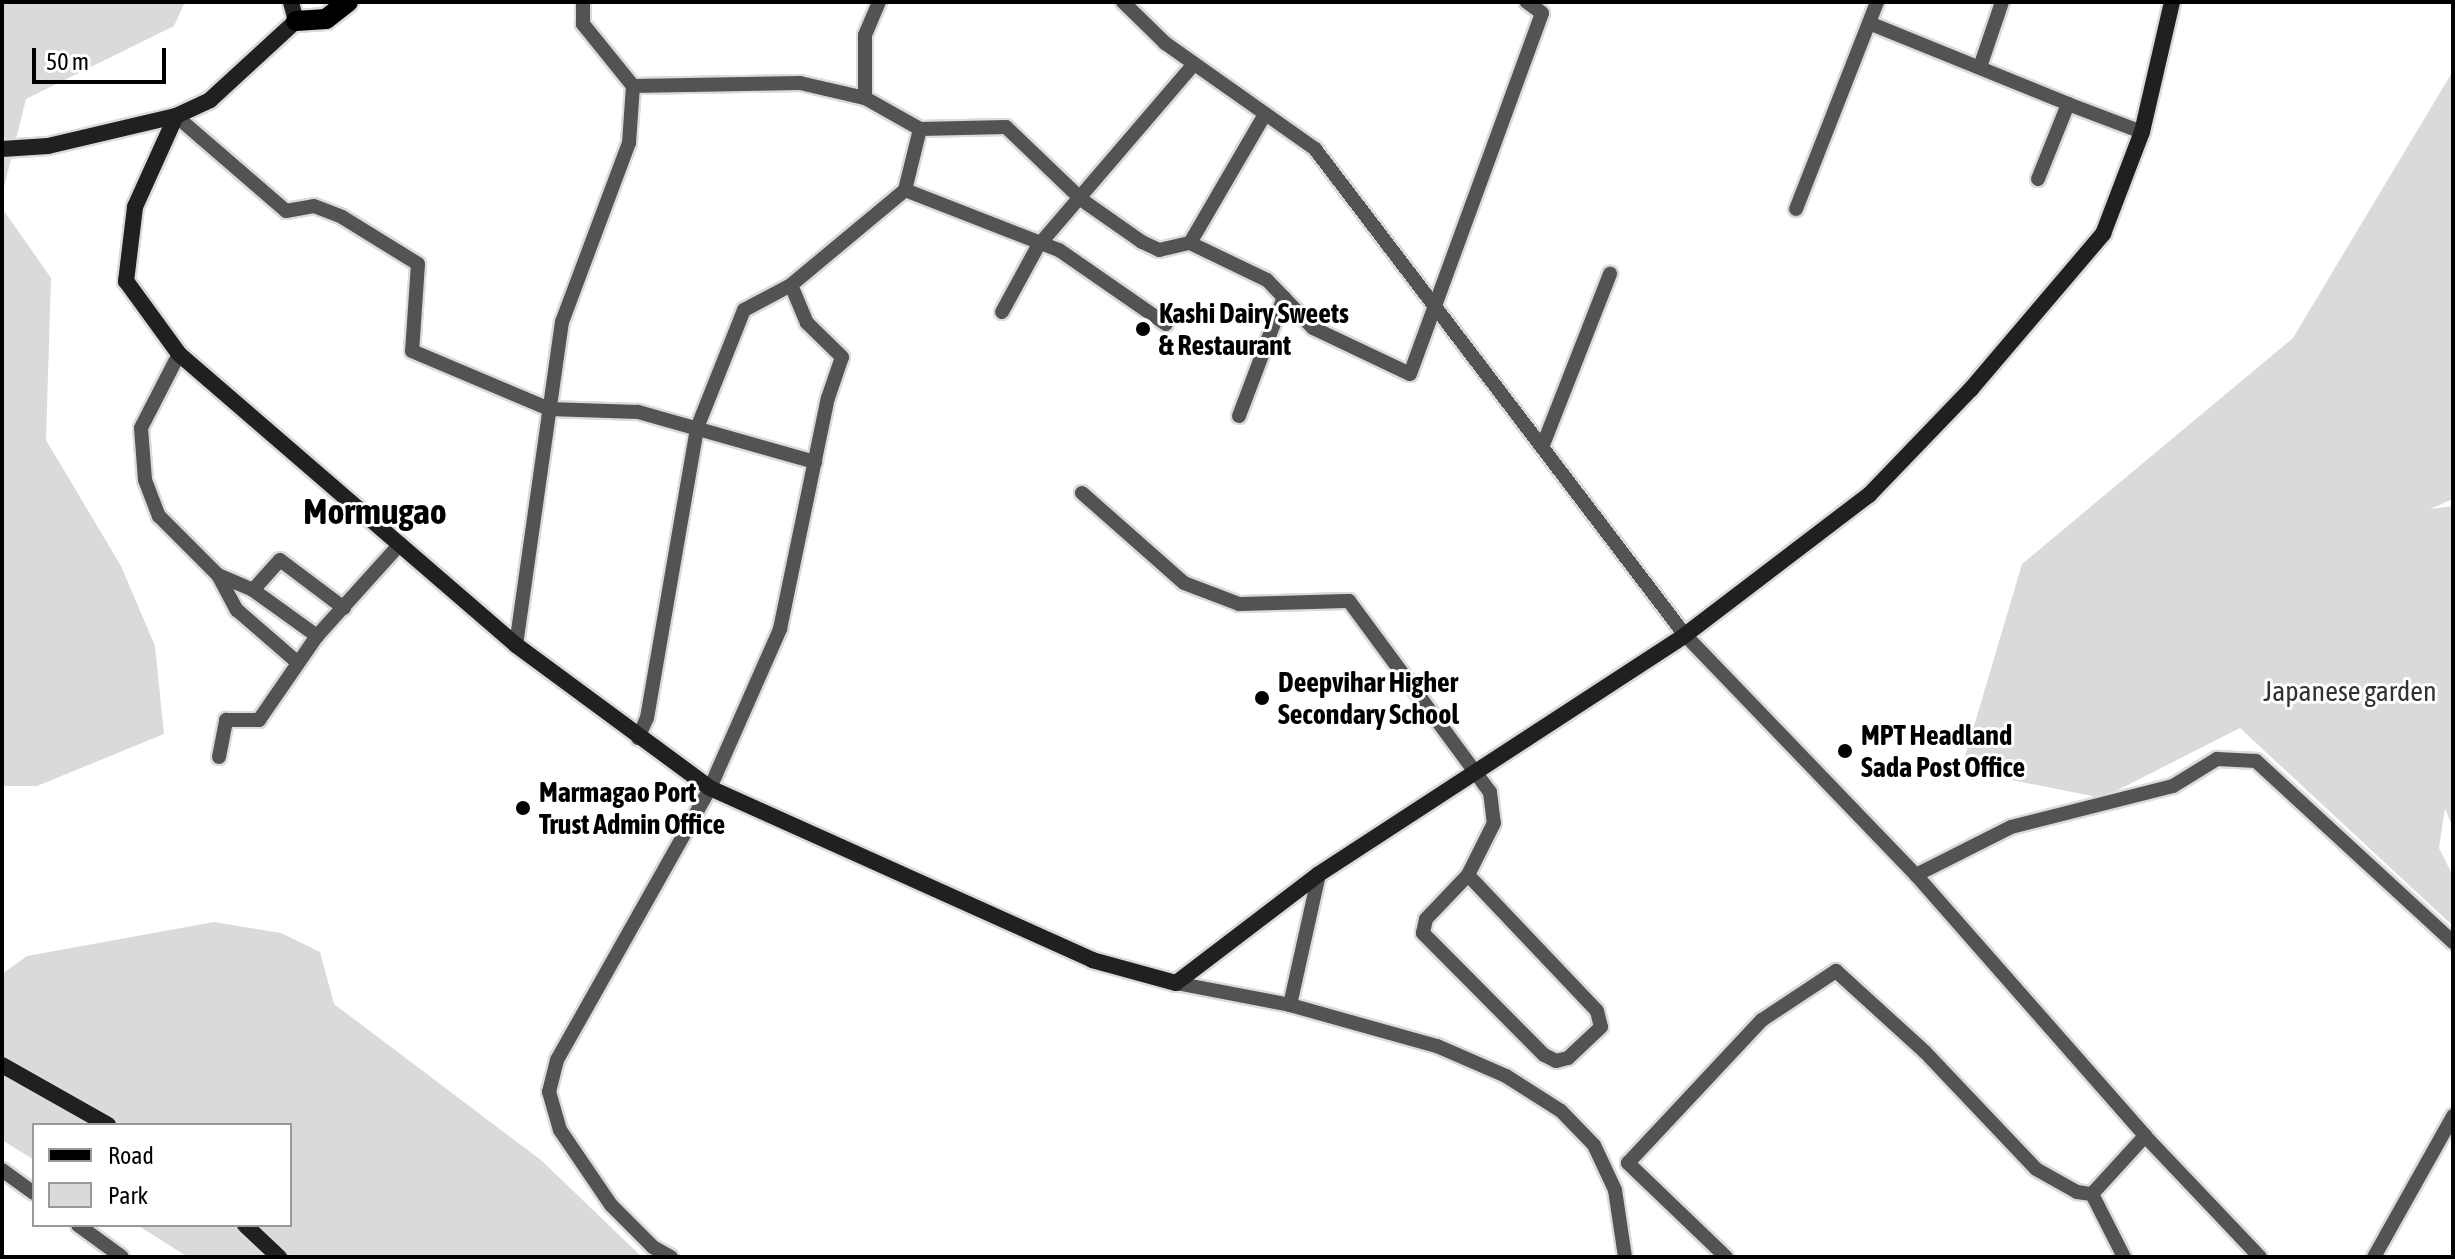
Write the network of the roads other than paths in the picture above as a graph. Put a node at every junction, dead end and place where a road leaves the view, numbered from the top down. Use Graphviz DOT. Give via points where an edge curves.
graph roads {
  1 [pos="348,2"];
  2 [pos="583,2"];
  3 [pos="879,2"];
  4 [pos="1527,2"];
  5 [pos="1877,2"];
  6 [pos="2002,2"];
  7 [pos="2172,2"];
  8 [pos="1126,3"];
  9 [pos="294,11"];
  10 [pos="1869,23"];
  11 [pos="1194,64"];
  12 [pos="1980,67"];
  13 [pos="633,86"];
  14 [pos="865,98"];
  15 [pos="2068,104"];
  16 [pos="176,116"];
  17 [pos="1264,116"];
  18 [pos="920,129"];
  19 [pos="2142,132"];
  20 [pos="2,149"];
  21 [pos="2038,179"];
  22 [pos="905,190"];
  23 [pos="1082,200"];
  24 [pos="1796,209"];
  25 [pos="1190,243"];
  26 [pos="1038,246"];
  27 [pos="1610,274"];
  28 [pos="791,285"];
  29 [pos="1284,297"];
  30 [pos="1432,304"];
  31 [pos="1002,312"];
  32 [pos="1166,324"];
  33 [pos="179,354"];
  34 [pos="549,409"];
  35 [pos="1239,416"];
  36 [pos="697,428"];
  37 [pos="1543,445"];
  38 [pos="815,462"];
  39 [pos="1082,493"];
  40 [pos="400,544"];
  41 [pos="218,575"];
  42 [pos="253,590"];
  43 [pos="344,608"];
  44 [pos="1685,635"];
  45 [pos="317,636"];
  46 [pos="516,645"];
  47 [pos="297,662"];
  48 [pos="638,738"];
  49 [pos="219,757"];
  50 [pos="1476,771"];
  51 [pos="710,788"];
  52 [pos="1319,874"];
  53 [pos="1468,875"];
  54 [pos="1916,875"];
  55 [pos="2453,942"];
  56 [pos="1176,983"];
  57 [pos="1290,1005"];
  58 [pos="2,1065"];
  59 [pos="2453,1116"];
  60 [pos="104,1123"];
  61 [pos="2145,1136"];
  62 [pos="2,1170"];
  63 [pos="32,1192"];
  64 [pos="2092,1194"];
  65 [pos="81,1227"];
  66 [pos="247,1227"];
  67 [pos="122,1257"];
  68 [pos="279,1257"];
  69 [pos="671,1257"];
  70 [pos="1625,1257"];
  71 [pos="1726,1257"];
  72 [pos="2124,1257"];
  73 [pos="2260,1257"];
  74 [pos="2374,1257"];
  1 -- 9 [label="main road" via="326,19"];
  2 -- 13 [label="street" via="583,24"];
  3 -- 14 [label="street" via="865,35"];
  4 -- 30 [label="street" via="1542,13"];
  5 -- 10 [label="street"];
  6 -- 12 [label="street"];
  7 -- 19 [label="street"];
  8 -- 11 [label="street"];
  9 -- 16 [label="street" via="210,100"];
  10 -- 12 [label="street"];
  10 -- 24 [label="street"];
  11 -- 17 [label="street"];
  11 -- 23 [label="street" via="1173,92 1158,100"];
  12 -- 15 [label="street"];
  13 -- 14 [label="street" via="800,83"];
  13 -- 34 [label="street" via="629,143 562,322"];
  14 -- 18 [label="street"];
  15 -- 19 [label="street"];
  15 -- 21 [label="street"];
  16 -- 20 [label="street" via="48,146"];
  16 -- 33 [label="street" via="135,207 126,281"];
  16 -- 34 [label="street" via="286,211 314,206 342,217 418,264 412,351"];
  17 -- 25 [label="street"];
  17 -- 30 [label="street" via="1315,149"];
  18 -- 22 [label="street"];
  18 -- 23 [label="street" via="1006,127"];
  19 -- 44 [label="street" via="2103,234 1971,389 1869,495"];
  22 -- 26 [label="street"];
  22 -- 28 [label="street"];
  23 -- 25 [label="street" via="1159,250"];
  23 -- 26 [label="street"];
  25 -- 29 [label="street" via="1267,280"];
  26 -- 31 [label="street"];
  26 -- 32 [label="street" via="1059,250"];
  27 -- 37 [label="street"];
  28 -- 36 [label="street" via="744,310"];
  28 -- 38 [label="street" via="807,323 842,357"];
  29 -- 30 [label="street" via="1313,328 1410,374"];
  29 -- 35 [label="street"];
  30 -- 37 [label="street"];
  33 -- 40 [label="street"];
  33 -- 41 [label="street" via="141,428 145,480 159,516"];
  34 -- 36 [label="street" via="638,412"];
  34 -- 46 [label="street"];
  36 -- 38 [label="street"];
  36 -- 48 [label="street" via="647,718"];
  37 -- 44 [label="street"];
  38 -- 51 [label="street" via="780,629"];
  39 -- 50 [label="street" via="1184,583 1239,604 1349,601"];
  40 -- 43 [label="street"];
  40 -- 46 [label="street"];
  41 -- 42 [label="street"];
  41 -- 47 [label="street" via="237,610"];
  42 -- 43 [label="street" via="280,560"];
  42 -- 45 [label="street"];
  43 -- 45 [label="street"];
  44 -- 50 [label="street"];
  44 -- 54 [label="street"];
  45 -- 47 [label="street"];
  46 -- 48 [label="street"];
  47 -- 49 [label="street" via="259,720 226,720"];
  48 -- 51 [label="street"];
  50 -- 52 [label="street"];
  50 -- 53 [label="street" via="1496,811"];
  51 -- 56 [label="street" via="1092,960"];
  51 -- 69 [label="street" via="557,1060 549,1092 560,1130 611,1205 653,1247"];
  52 -- 56 [label="street"];
  52 -- 57 [label="street"];
  53 -- 53 [label="street" via="1597,1011 1601,1027 1568,1058 1556,1061 1544,1055 1423,933 1426,919"];
  54 -- 55 [label="street" via="2011,827 2173,786 2217,759 2256,761"];
  54 -- 61 [label="street"];
  56 -- 57 [label="street"];
  57 -- 70 [label="street" via="1437,1046 1506,1076 1561,1111 1594,1145 1615,1190"];
  58 -- 60 [label="street"];
  59 -- 74 [label="street"];
  61 -- 64 [label="street"];
  61 -- 73 [label="street"];
  62 -- 63 [label="street"];
  64 -- 71 [label="street" via="2077,1192 2036,1169 1925,1052 1836,971 1762,1020 1628,1163"];
  64 -- 72 [label="street"];
  65 -- 67 [label="street"];
  66 -- 68 [label="street"];
}
